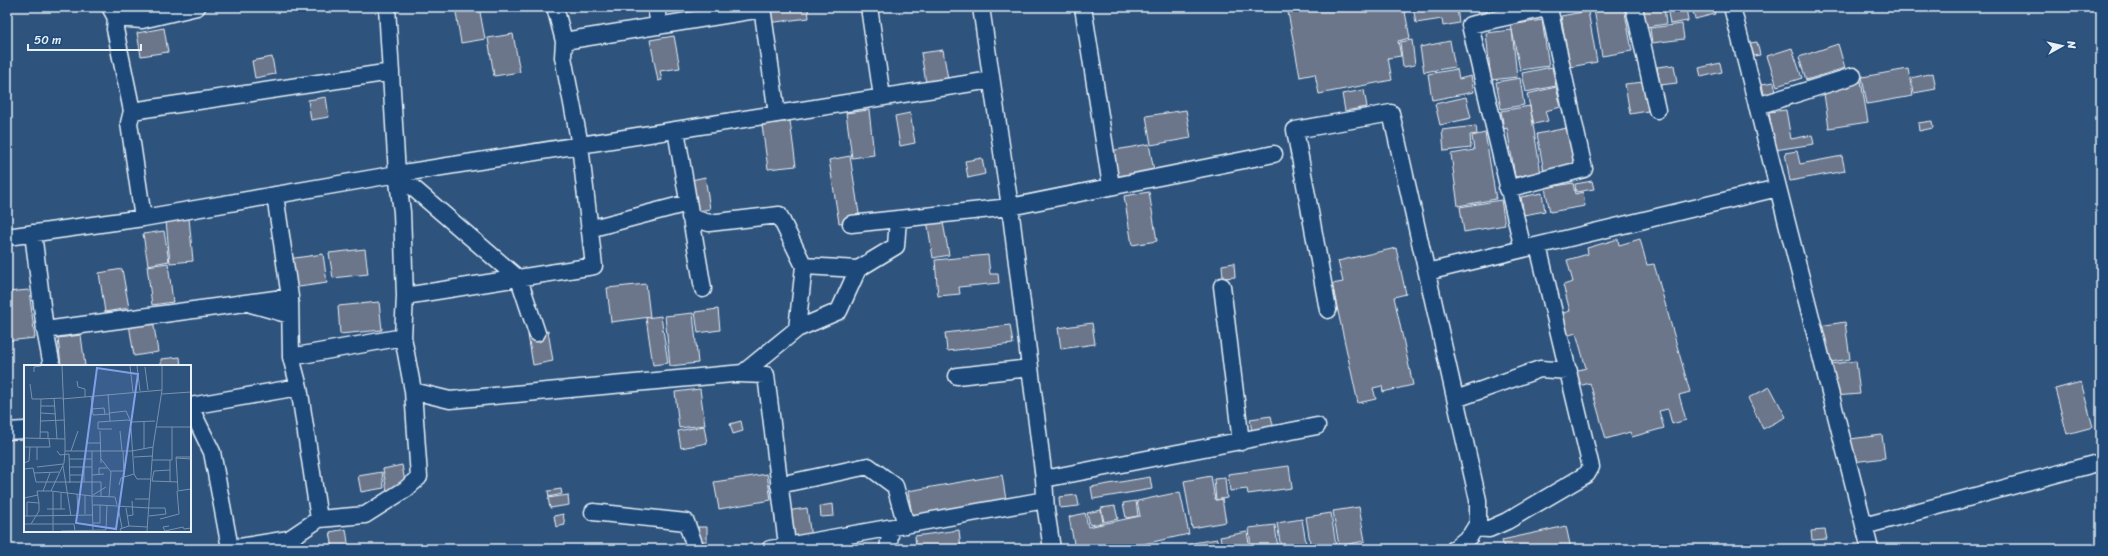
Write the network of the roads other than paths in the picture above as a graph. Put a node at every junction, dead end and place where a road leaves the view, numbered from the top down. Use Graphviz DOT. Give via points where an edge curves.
graph roads {
  1 [pos="197,7"];
  2 [pos="387,7"];
  3 [pos="555,7"];
  4 [pos="656,7"];
  5 [pos="869,7"];
  6 [pos="981,7"];
  7 [pos="1083,7"];
  8 [pos="1550,7"];
  9 [pos="1634,7"];
  10 [pos="1732,7"];
  11 [pos="762,8"];
  12 [pos="113,12"];
  13 [pos="659,26"];
  14 [pos="564,41"];
  15 [pos="391,72"];
  16 [pos="1854,76"];
  17 [pos="990,80"];
  18 [pos="882,97"];
  19 [pos="1757,106"];
  20 [pos="1657,110"];
  21 [pos="132,111"];
  22 [pos="777,114"];
  23 [pos="676,130"];
  24 [pos="580,145"];
  25 [pos="1274,154"];
  26 [pos="396,174"];
  27 [pos="1110,186"];
  28 [pos="1778,188"];
  29 [pos="1507,189"];
  30 [pos="275,195"];
  31 [pos="1010,207"];
  32 [pos="689,210"];
  33 [pos="143,218"];
  34 [pos="898,219"];
  35 [pos="851,224"];
  36 [pos="589,228"];
  37 [pos="33,233"];
  38 [pos="7,237"];
  39 [pos="1538,246"];
  40 [pos="1523,249"];
  41 [pos="804,266"];
  42 [pos="858,269"];
  43 [pos="1427,272"];
  44 [pos="519,279"];
  45 [pos="1222,286"];
  46 [pos="703,290"];
  47 [pos="290,296"];
  48 [pos="405,296"];
  49 [pos="245,303"];
  50 [pos="1328,310"];
  51 [pos="290,315"];
  52 [pos="797,329"];
  53 [pos="45,330"];
  54 [pos="537,333"];
  55 [pos="403,337"];
  56 [pos="291,357"];
  57 [pos="52,365"];
  58 [pos="1030,368"];
  59 [pos="1569,371"];
  60 [pos="739,374"];
  61 [pos="957,376"];
  62 [pos="299,386"];
  63 [pos="414,391"];
  64 [pos="1456,399"];
  65 [pos="191,407"];
  66 [pos="191,409"];
  67 [pos="1317,426"];
  68 [pos="24,430"];
  69 [pos="7,431"];
  70 [pos="1242,442"];
  71 [pos="2101,462"];
  72 [pos="1044,479"];
  73 [pos="779,485"];
  74 [pos="1045,500"];
  75 [pos="593,512"];
  76 [pos="319,519"];
  77 [pos="898,526"];
  78 [pos="1864,526"];
  79 [pos="1475,528"];
  80 [pos="289,544"];
  81 [pos="787,545"];
  82 [pos="229,548"];
  83 [pos="696,549"];
  84 [pos="770,549"];
  85 [pos="888,549"];
  86 [pos="1052,549"];
  87 [pos="1454,549"];
  88 [pos="1870,549"];
  1 -- 12 [label="street" via="142,20"];
  2 -- 15 [label="street"];
  3 -- 14 [label="street"];
  4 -- 13 [label="street"];
  5 -- 18 [label="street"];
  6 -- 17 [label="street"];
  7 -- 27 [label="street"];
  8 -- 29 [label="street" via="1584,169"];
  8 -- 29 [label="street" via="1470,25"];
  9 -- 20 [label="street"];
  10 -- 19 [label="street"];
  11 -- 13 [label="street"];
  11 -- 22 [label="street"];
  12 -- 21 [label="street"];
  13 -- 14 [label="street"];
  14 -- 24 [label="street" via="563,57"];
  15 -- 21 [label="street"];
  15 -- 26 [label="street"];
  16 -- 19 [label="street"];
  17 -- 18 [label="street"];
  17 -- 31 [label="street"];
  18 -- 22 [label="street"];
  19 -- 28 [label="street"];
  21 -- 33 [label="street" via="129,123"];
  22 -- 23 [label="street"];
  23 -- 24 [label="street"];
  23 -- 32 [label="street"];
  24 -- 26 [label="street"];
  24 -- 36 [label="street"];
  25 -- 27 [label="street"];
  26 -- 30 [label="street"];
  26 -- 44 [label="street"];
  26 -- 48 [label="street" via="402,212"];
  27 -- 31 [label="street"];
  28 -- 39 [label="street"];
  28 -- 78 [label="street"];
  29 -- 40 [label="street"];
  30 -- 33 [label="street"];
  30 -- 47 [label="street"];
  31 -- 34 [label="street"];
  31 -- 58 [label="street"];
  32 -- 36 [label="street"];
  32 -- 41 [label="street" via="709,223 779,215"];
  32 -- 46 [label="street"];
  33 -- 37 [label="street"];
  34 -- 35 [label="street"];
  34 -- 42 [label="street" via="896,246"];
  36 -- 44 [label="street" via="594,266"];
  37 -- 38 [label="street"];
  37 -- 53 [label="street"];
  39 -- 40 [label="street"];
  39 -- 59 [label="street"];
  40 -- 43 [label="street"];
  41 -- 42 [label="street"];
  41 -- 52 [label="street"];
  42 -- 52 [label="street" via="839,311"];
  43 -- 50 [label="street" via="1392,113 1295,130"];
  43 -- 64 [label="street"];
  44 -- 48 [label="street"];
  44 -- 54 [label="street"];
  45 -- 70 [label="street"];
  47 -- 49 [label="street"];
  47 -- 51 [label="street"];
  48 -- 55 [label="street"];
  49 -- 51 [label="street"];
  49 -- 53 [label="street"];
  51 -- 56 [label="street"];
  52 -- 60 [label="street"];
  53 -- 57 [label="street"];
  55 -- 56 [label="street"];
  55 -- 63 [label="street"];
  56 -- 62 [label="street"];
  58 -- 61 [label="street"];
  58 -- 72 [label="street"];
  59 -- 64 [label="street" via="1540,369"];
  59 -- 79 [label="street" via="1591,467 1587,474 1507,521 1490,529"];
  60 -- 63 [label="street" via="450,400"];
  60 -- 73 [label="street" via="766,375"];
  62 -- 65 [label="street"];
  62 -- 76 [label="street"];
  63 -- 76 [label="street" via="419,477 406,489 365,515"];
  64 -- 79 [label="street" via="1478,500 1478,523"];
  66 -- 82 [label="street" via="212,452"];
  67 -- 70 [label="street"];
  68 -- 69 [label="street"];
  70 -- 72 [label="street"];
  71 -- 78 [label="street"];
  72 -- 74 [label="street"];
  73 -- 77 [label="street" via="868,466 895,486"];
  73 -- 81 [label="street"];
  74 -- 77 [label="street"];
  74 -- 86 [label="street"];
  75 -- 83 [label="street" via="686,522"];
  76 -- 80 [label="street"];
  77 -- 81 [label="street"];
  77 -- 85 [label="street"];
  78 -- 88 [label="street"];
  79 -- 87 [label="street"];
  80 -- 82 [label="street"];
  81 -- 84 [label="street"];
}
